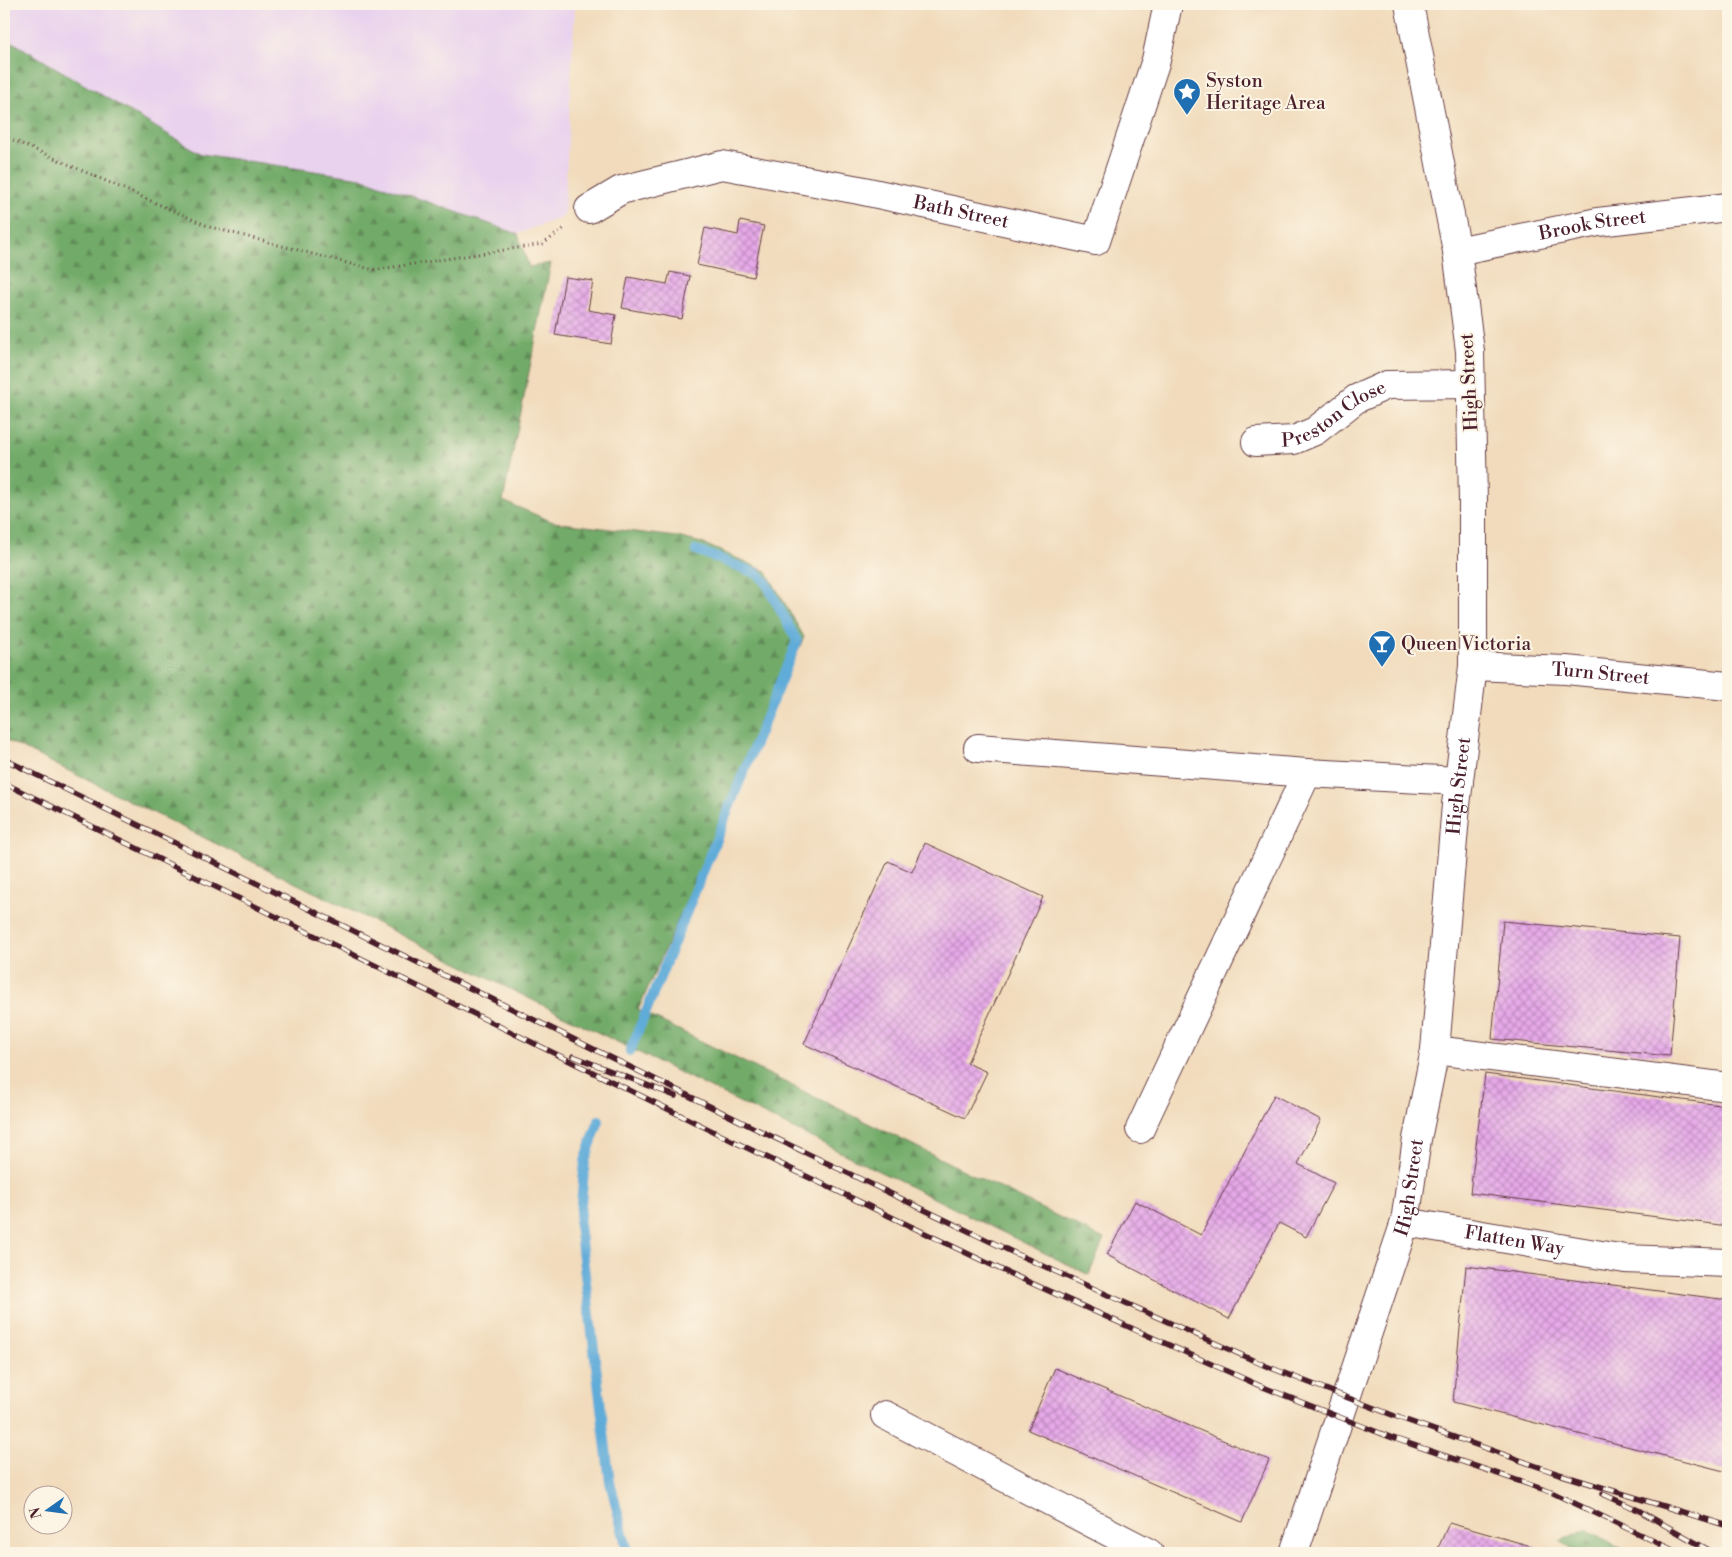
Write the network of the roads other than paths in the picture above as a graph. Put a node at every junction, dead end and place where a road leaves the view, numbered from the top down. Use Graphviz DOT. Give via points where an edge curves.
graph roads {
  1 [pos="1168,4"];
  2 [pos="1409,4"];
  3 [pos="1728,207"];
  4 [pos="589,209"];
  5 [pos="1457,251"];
  6 [pos="1470,384"];
  7 [pos="1256,442"];
  8 [pos="1473,666"];
  9 [pos="1728,686"];
  10 [pos="978,748"];
  11 [pos="1307,773"];
  12 [pos="1459,781"];
  13 [pos="1435,1050"];
  14 [pos="1728,1087"];
  15 [pos="1140,1130"];
  16 [pos="1405,1222"];
  17 [pos="1728,1263"];
  18 [pos="885,1415"];
  19 [pos="1149,1553"];
  20 [pos="1294,1553"];
  1 -- 4 [label="street, Bath Street" via="1156,60 1096,241 859,190 722,165 621,190"];
  2 -- 5 [label="street, High Street"];
  3 -- 5 [label="street, Brook Street" via="1598,222"];
  5 -- 6 [label="street, High Street" via="1470,351"];
  6 -- 7 [label="street, Preston Close" via="1387,385 1356,399 1308,434 1294,440"];
  6 -- 8 [label="street, High Street"];
  8 -- 9 [label="street, Turn Street" via="1566,670"];
  8 -- 12 [label="street, High Street"];
  10 -- 11 [label="street"];
  11 -- 12 [label="street"];
  11 -- 15 [label="street"];
  12 -- 13 [label="street, High Street"];
  13 -- 14 [label="street"];
  13 -- 16 [label="street, High Street" via="1416,1139"];
  16 -- 17 [label="street, Flatten Way" via="1625,1259"];
  16 -- 20 [label="street, High Street"];
  18 -- 19 [label="street"];
}
